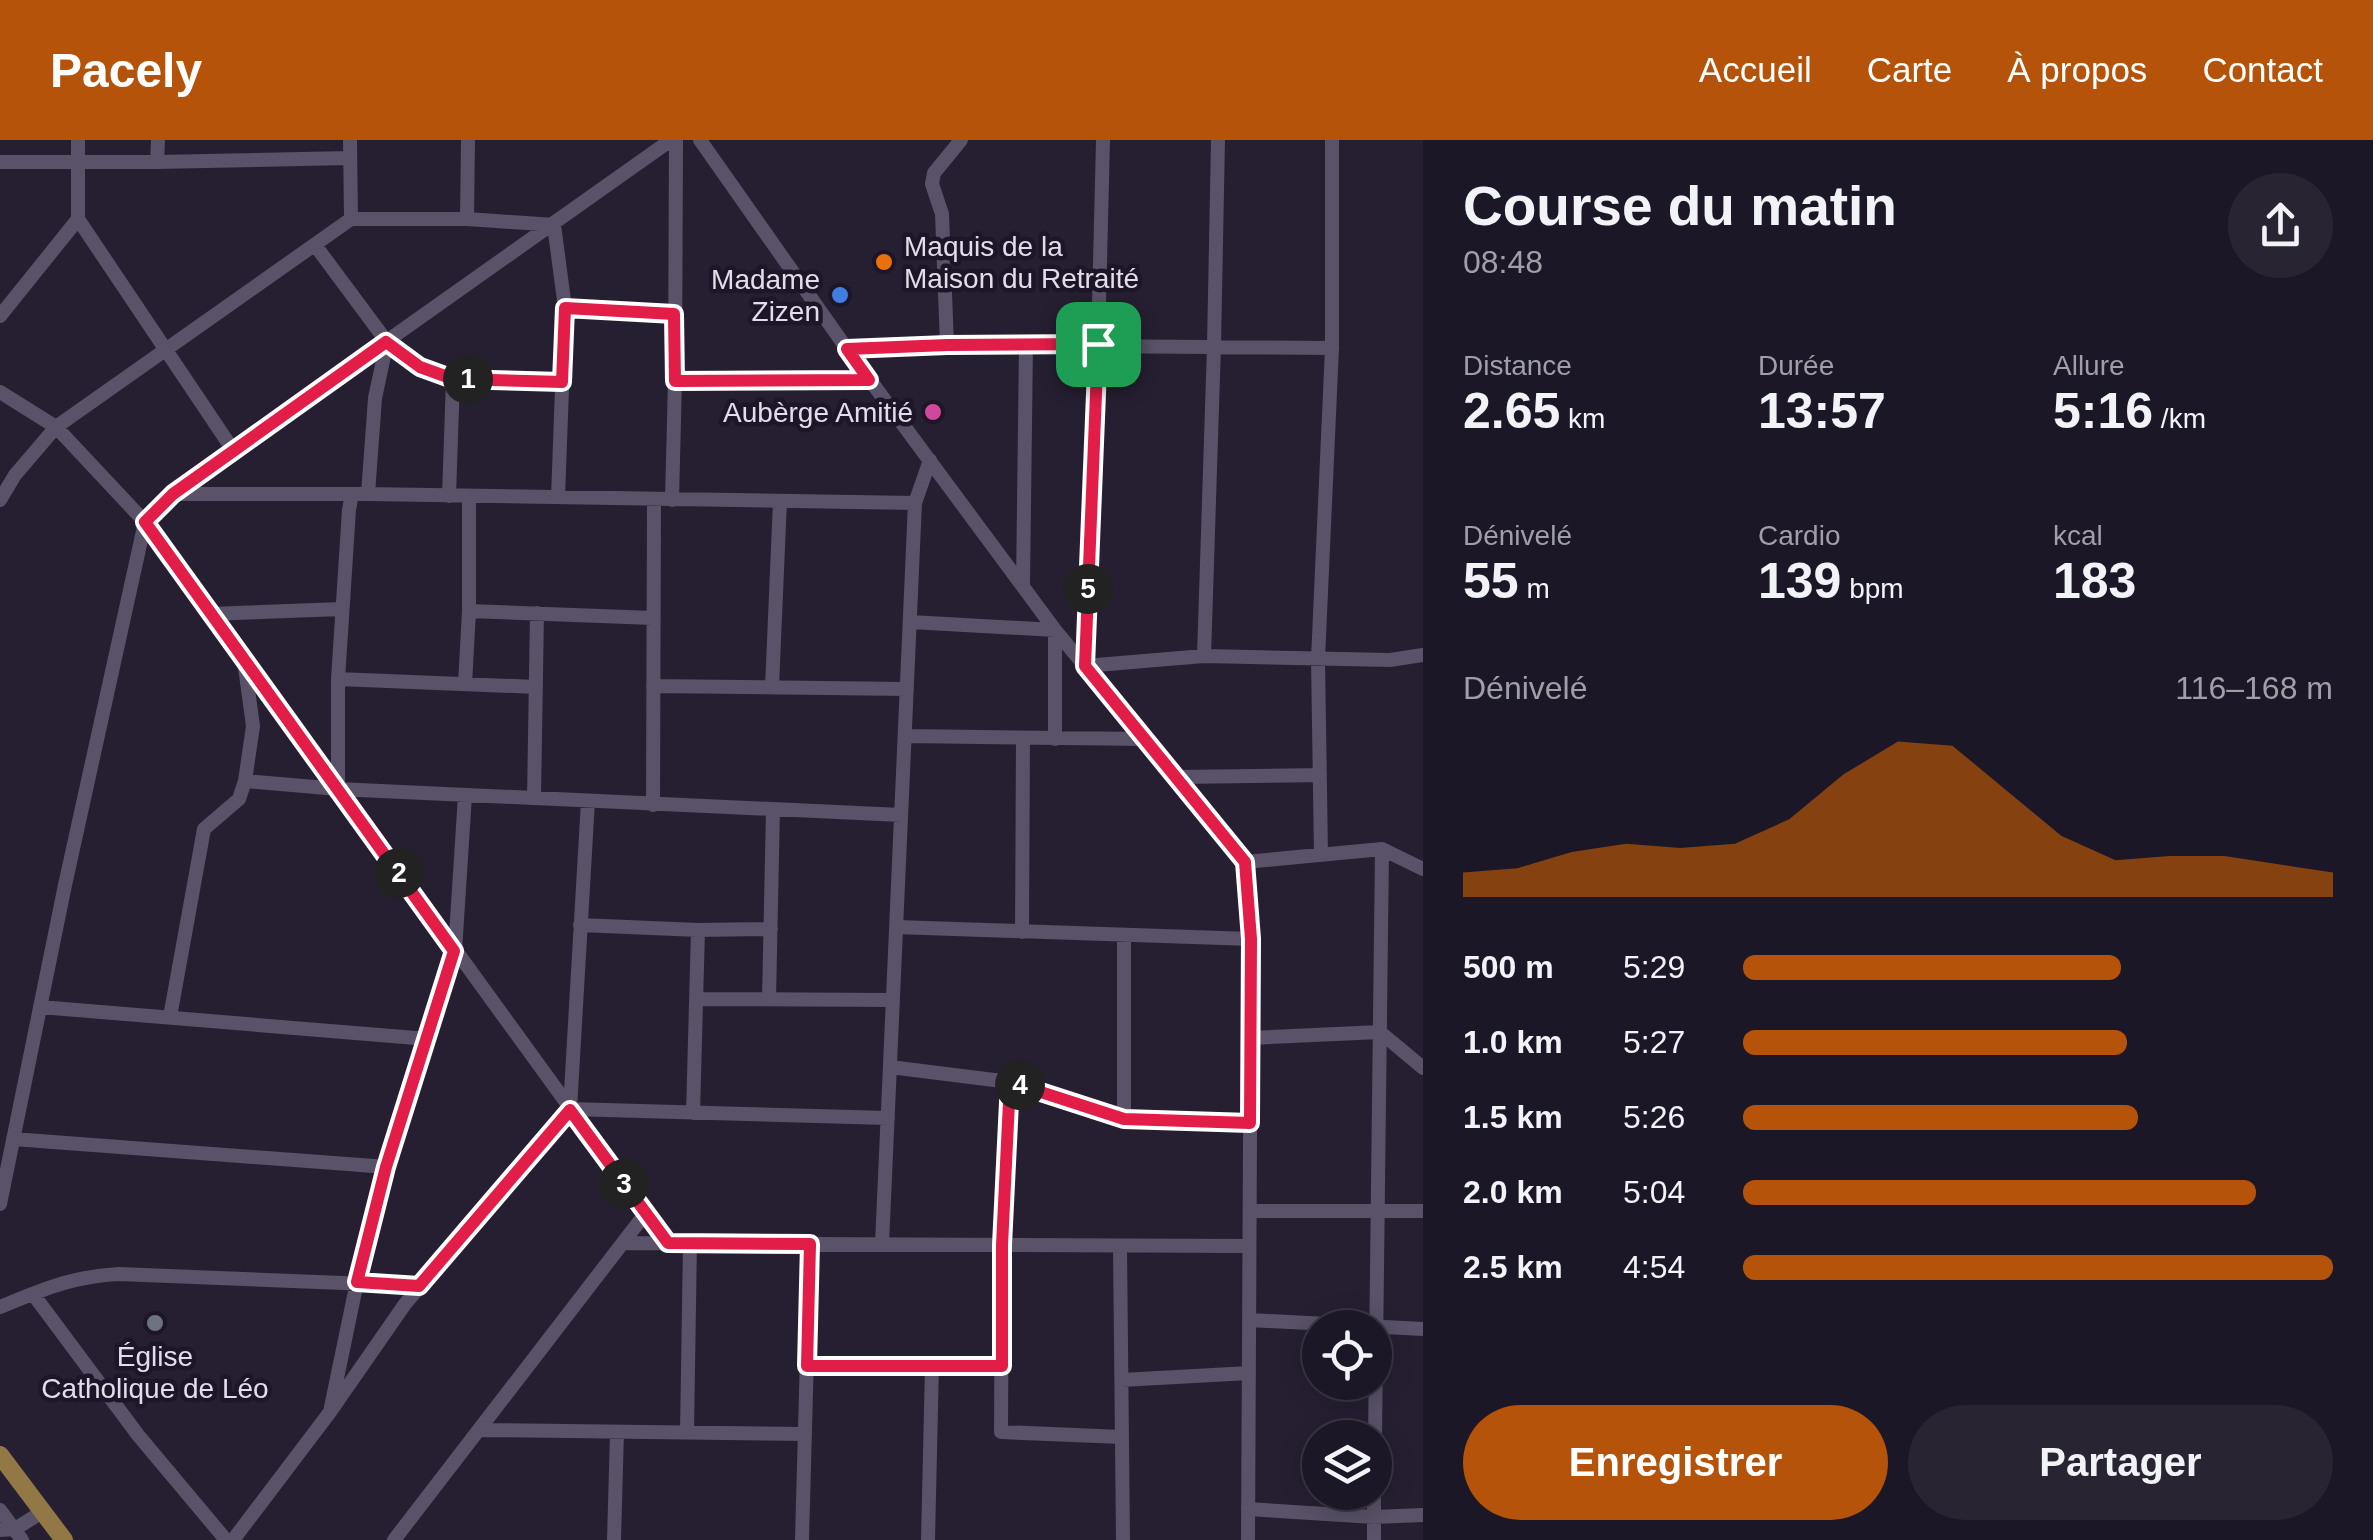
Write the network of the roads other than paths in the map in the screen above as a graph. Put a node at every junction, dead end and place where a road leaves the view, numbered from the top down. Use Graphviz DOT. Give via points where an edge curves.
graph roads {
  1 [pos="78,140"];
  2 [pos="158,140"];
  3 [pos="350,140"];
  4 [pos="468,140"];
  5 [pos="674,140"];
  6 [pos="700,140"];
  7 [pos="960,140"];
  8 [pos="1103,140"];
  9 [pos="1218,140"];
  10 [pos="1332,140"];
  11 [pos="350,158"];
  12 [pos="78,161"];
  13 [pos="0,162"];
  14 [pos="156,162"];
  15 [pos="78,219"];
  16 [pos="351,219"];
  17 [pos="468,219"];
  18 [pos="554,225"];
  19 [pos="314,245"];
  20 [pos="565,308"];
  21 [pos="674,314"];
  22 [pos="0,316"];
  23 [pos="386,342"];
  24 [pos="1098,344"];
  25 [pos="947,345"];
  26 [pos="1026,345"];
  27 [pos="1214,346"];
  28 [pos="1332,348"];
  29 [pos="847,349"];
  30 [pos="166,350"];
  31 [pos="453,379"];
  32 [pos="869,380"];
  33 [pos="675,381"];
  34 [pos="562,382"];
  35 [pos="0,392"];
  36 [pos="56,427"];
  37 [pos="233,450"];
  38 [pos="930,460"];
  39 [pos="173,494"];
  40 [pos="352,494"];
  41 [pos="368,494"];
  42 [pos="449,496"];
  43 [pos="469,496"];
  44 [pos="558,498"];
  45 [pos="654,499"];
  46 [pos="0,500"];
  47 [pos="672,500"];
  48 [pos="780,501"];
  49 [pos="915,503"];
  50 [pos="145,522"];
  51 [pos="1023,586"];
  52 [pos="342,609"];
  53 [pos="469,611"];
  54 [pos="211,614"];
  55 [pos="538,614"];
  56 [pos="654,618"];
  57 [pos="910,622"];
  58 [pos="1055,630"];
  59 [pos="1423,654"];
  60 [pos="1204,656"];
  61 [pos="244,659"];
  62 [pos="1318,659"];
  63 [pos="1085,666"];
  64 [pos="338,679"];
  65 [pos="464,684"];
  66 [pos="654,686"];
  67 [pos="536,687"];
  68 [pos="772,687"];
  69 [pos="907,689"];
  70 [pos="905,736"];
  71 [pos="1022,738"];
  72 [pos="1054,739"];
  73 [pos="1146,739"];
  74 [pos="1320,775"];
  75 [pos="1178,777"];
  76 [pos="246,781"];
  77 [pos="338,789"];
  78 [pos="465,795"];
  79 [pos="534,798"];
  80 [pos="588,801"];
  81 [pos="653,805"];
  82 [pos="773,809"];
  83 [pos="901,815"];
  84 [pos="1382,849"];
  85 [pos="1321,855"];
  86 [pos="1245,862"];
  87 [pos="1423,869"];
  88 [pos="580,926"];
  89 [pos="896,927"];
  90 [pos="771,929"];
  91 [pos="698,930"];
  92 [pos="1022,932"];
  93 [pos="1124,935"];
  94 [pos="1251,939"];
  95 [pos="454,951"];
  96 [pos="696,998"];
  97 [pos="769,999"];
  98 [pos="893,1000"];
  99 [pos="40,1007"];
  100 [pos="170,1017"];
  101 [pos="1380,1032"];
  102 [pos="1250,1038"];
  103 [pos="428,1039"];
  104 [pos="890,1067"];
  105 [pos="1423,1068"];
  106 [pos="1010,1082"];
  107 [pos="570,1110"];
  108 [pos="692,1113"];
  109 [pos="888,1118"];
  110 [pos="1124,1119"];
  111 [pos="1250,1123"];
  112 [pos="14,1139"];
  113 [pos="386,1167"];
  114 [pos="0,1201"];
  115 [pos="1377,1209"];
  116 [pos="1250,1211"];
  117 [pos="1423,1211"];
  118 [pos="645,1214"];
  119 [pos="624,1243"];
  120 [pos="668,1243"];
  121 [pos="690,1243"];
  122 [pos="810,1244"];
  123 [pos="882,1244"];
  124 [pos="1002,1245"];
  125 [pos="1120,1246"];
  126 [pos="1249,1246"];
  127 [pos="357,1282"];
  128 [pos="419,1286"];
  129 [pos="33,1294"];
  130 [pos="0,1307"];
  131 [pos="1376,1310"];
  132 [pos="1249,1320"];
  133 [pos="1302,1323"];
  134 [pos="1392,1327"];
  135 [pos="1423,1329"];
  136 [pos="807,1366"];
  137 [pos="932,1366"];
  138 [pos="1002,1366"];
  139 [pos="1249,1373"];
  140 [pos="1122,1380"];
  141 [pos="330,1412"];
  142 [pos="480,1430"];
  143 [pos="617,1432"];
  144 [pos="686,1432"];
  145 [pos="805,1434"];
  146 [pos="1122,1436"];
  147 [pos="0,1455"];
  148 [pos="0,1470"];
  149 [pos="1248,1509"];
  150 [pos="0,1510"];
  151 [pos="1374,1510"];
  152 [pos="37,1515"];
  153 [pos="1423,1515"];
  154 [pos="1374,1517"];
  155 [pos="12,1533"];
  156 [pos="48,1540"];
  157 [pos="64,1540"];
  158 [pos="229,1540"];
  159 [pos="394,1540"];
  160 [pos="614,1540"];
  161 [pos="802,1540"];
  162 [pos="928,1540"];
  163 [pos="1122,1540"];
  164 [pos="1248,1540"];
  165 [pos="1374,1540"];
  1 -- 12 [label="street"];
  2 -- 14 [label="street"];
  3 -- 11 [label="street"];
  4 -- 17 [label="street"];
  5 -- 18 [label="street"];
  5 -- 21 [label="street"];
  6 -- 29 [label="street"];
  7 -- 25 [label="street" via="932,184 942,214"];
  8 -- 24 [label="street"];
  9 -- 27 [label="street"];
  10 -- 28 [label="street"];
  11 -- 14 [label="street"];
  11 -- 16 [label="street"];
  12 -- 13 [label="street"];
  12 -- 14 [label="street"];
  12 -- 15 [label="street"];
  15 -- 22 [label="street"];
  15 -- 30 [label="street"];
  16 -- 17 [label="street"];
  16 -- 19 [label="street"];
  17 -- 18 [label="street"];
  18 -- 20 [label="street"];
  18 -- 23 [label="street"];
  19 -- 23 [label="street"];
  19 -- 30 [label="street"];
  20 -- 21 [label="street"];
  20 -- 34 [label="street"];
  21 -- 33 [label="street"];
  23 -- 31 [label="street" via="420,367"];
  23 -- 37 [label="street"];
  23 -- 41 [label="street"];
  24 -- 26 [label="street"];
  24 -- 27 [label="street"];
  24 -- 63 [label="street"];
  25 -- 26 [label="street"];
  25 -- 29 [label="street"];
  26 -- 51 [label="street"];
  27 -- 28 [label="street"];
  27 -- 60 [label="street"];
  28 -- 62 [label="street"];
  29 -- 32 [label="street"];
  30 -- 36 [label="street"];
  30 -- 37 [label="street"];
  31 -- 34 [label="street"];
  31 -- 42 [label="street"];
  32 -- 33 [label="street"];
  32 -- 38 [label="street"];
  33 -- 47 [label="street"];
  34 -- 44 [label="street"];
  35 -- 36 [label="street"];
  36 -- 46 [label="street"];
  36 -- 50 [label="street"];
  37 -- 39 [label="street"];
  38 -- 49 [label="street"];
  38 -- 51 [label="street"];
  39 -- 40 [label="street"];
  39 -- 50 [label="street"];
  40 -- 41 [label="street"];
  40 -- 52 [label="street"];
  41 -- 42 [label="street"];
  42 -- 43 [label="street"];
  43 -- 44 [label="street"];
  43 -- 53 [label="street"];
  44 -- 45 [label="street"];
  45 -- 47 [label="street"];
  45 -- 56 [label="street"];
  47 -- 48 [label="street"];
  48 -- 49 [label="street"];
  48 -- 68 [label="street"];
  49 -- 57 [label="street"];
  50 -- 54 [label="street"];
  50 -- 99 [label="street"];
  51 -- 58 [label="street"];
  52 -- 54 [label="street"];
  52 -- 64 [label="street"];
  53 -- 55 [label="street"];
  53 -- 65 [label="street"];
  54 -- 61 [label="street"];
  55 -- 56 [label="street"];
  55 -- 67 [label="street"];
  56 -- 66 [label="street"];
  57 -- 58 [label="street"];
  57 -- 69 [label="street"];
  58 -- 63 [label="street"];
  58 -- 72 [label="street"];
  59 -- 62 [label="street"];
  60 -- 62 [label="street"];
  60 -- 63 [label="street"];
  61 -- 76 [label="street" via="253,726"];
  61 -- 77 [label="street"];
  62 -- 74 [label="street"];
  63 -- 73 [label="street"];
  64 -- 65 [label="street"];
  64 -- 77 [label="street"];
  65 -- 67 [label="street"];
  66 -- 68 [label="street"];
  66 -- 81 [label="street"];
  67 -- 79 [label="street"];
  68 -- 69 [label="street"];
  69 -- 70 [label="street"];
  70 -- 71 [label="street"];
  70 -- 83 [label="street"];
  71 -- 72 [label="street"];
  71 -- 92 [label="street"];
  72 -- 73 [label="street"];
  73 -- 75 [label="street"];
  74 -- 75 [label="street"];
  74 -- 85 [label="street"];
  75 -- 86 [label="street"];
  76 -- 77 [label="street"];
  76 -- 100 [label="street" via="239,799 204,829"];
  77 -- 78 [label="street"];
  77 -- 95 [label="street"];
  78 -- 79 [label="street"];
  78 -- 95 [label="street"];
  79 -- 80 [label="street"];
  80 -- 81 [label="street"];
  80 -- 88 [label="street"];
  81 -- 82 [label="street"];
  82 -- 83 [label="street"];
  82 -- 90 [label="street"];
  83 -- 89 [label="street"];
  84 -- 85 [label="street"];
  84 -- 87 [label="street"];
  84 -- 101 [label="street"];
  85 -- 86 [label="street"];
  86 -- 94 [label="street"];
  88 -- 91 [label="street"];
  88 -- 107 [label="street"];
  89 -- 92 [label="street"];
  89 -- 98 [label="street"];
  90 -- 91 [label="street"];
  90 -- 97 [label="street"];
  91 -- 96 [label="street"];
  92 -- 93 [label="street"];
  93 -- 94 [label="street"];
  93 -- 110 [label="street"];
  94 -- 102 [label="street"];
  95 -- 103 [label="street"];
  95 -- 107 [label="street"];
  96 -- 97 [label="street"];
  96 -- 108 [label="street"];
  97 -- 98 [label="street"];
  98 -- 104 [label="street"];
  99 -- 100 [label="street"];
  99 -- 112 [label="street"];
  100 -- 103 [label="street"];
  101 -- 102 [label="street"];
  101 -- 105 [label="street"];
  101 -- 115 [label="street"];
  102 -- 111 [label="street"];
  103 -- 113 [label="street"];
  104 -- 106 [label="street"];
  104 -- 109 [label="street"];
  106 -- 110 [label="street"];
  106 -- 124 [label="street"];
  107 -- 108 [label="street"];
  107 -- 118 [label="street"];
  107 -- 128 [label="street"];
  108 -- 109 [label="street"];
  109 -- 123 [label="street"];
  110 -- 111 [label="street"];
  111 -- 116 [label="street"];
  112 -- 113 [label="street"];
  112 -- 114 [label="street"];
  113 -- 127 [label="street"];
  115 -- 116 [label="street"];
  115 -- 117 [label="street"];
  115 -- 131 [label="street"];
  116 -- 126 [label="street"];
  118 -- 119 [label="street"];
  118 -- 120 [label="street"];
  119 -- 120 [label="street"];
  119 -- 142 [label="street"];
  120 -- 121 [label="street"];
  121 -- 122 [label="street"];
  121 -- 144 [label="street"];
  122 -- 123 [label="street"];
  122 -- 136 [label="street"];
  123 -- 124 [label="street"];
  124 -- 125 [label="street"];
  124 -- 138 [label="street"];
  125 -- 126 [label="street"];
  125 -- 140 [label="street"];
  126 -- 132 [label="street"];
  127 -- 128 [label="street"];
  127 -- 129 [label="street" via="119,1274"];
  127 -- 141 [label="street"];
  128 -- 141 [label="street"];
  129 -- 130 [label="street"];
  129 -- 158 [label="street" via="138,1435"];
  132 -- 133 [label="street"];
  132 -- 139 [label="street"];
  134 -- 135 [label="street"];
  136 -- 137 [label="street"];
  136 -- 145 [label="street"];
  137 -- 138 [label="street"];
  137 -- 162 [label="street"];
  138 -- 146 [label="street" via="1001,1432"];
  139 -- 140 [label="street"];
  139 -- 149 [label="street"];
  140 -- 146 [label="street"];
  141 -- 158 [label="street"];
  142 -- 143 [label="street"];
  142 -- 159 [label="street"];
  143 -- 144 [label="street"];
  143 -- 160 [label="street"];
  144 -- 145 [label="street"];
  145 -- 161 [label="street"];
  146 -- 163 [label="street"];
  147 -- 152 [label="main road"];
  148 -- 152 [label="main road"];
  149 -- 154 [label="street"];
  149 -- 164 [label="street"];
  150 -- 155 [label="street"];
  151 -- 154 [label="street"];
  152 -- 155 [label="street"];
  152 -- 156 [label="main road"];
  152 -- 157 [label="main road"];
  153 -- 154 [label="street"];
  154 -- 165 [label="street"];
}
